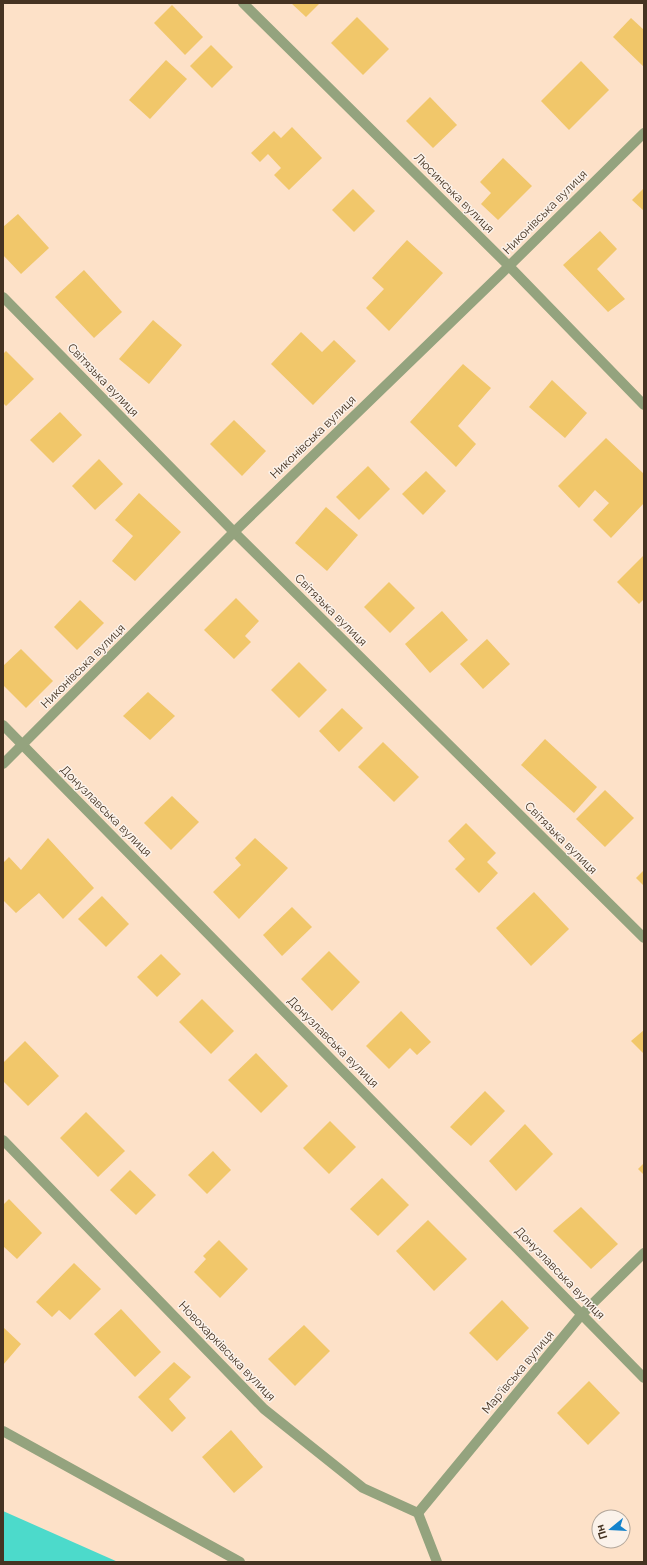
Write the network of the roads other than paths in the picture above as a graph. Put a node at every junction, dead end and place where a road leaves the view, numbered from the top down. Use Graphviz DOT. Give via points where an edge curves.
graph roads {
  1 [pos="243,3"];
  2 [pos="644,133"];
  3 [pos="509,266"];
  4 [pos="3,297"];
  5 [pos="644,406"];
  6 [pos="234,532"];
  7 [pos="3,725"];
  8 [pos="22,745"];
  9 [pos="3,764"];
  10 [pos="644,938"];
  11 [pos="3,1140"];
  12 [pos="644,1253"];
  13 [pos="582,1314"];
  14 [pos="644,1378"];
  15 [pos="3,1431"];
  16 [pos="418,1513"];
  17 [pos="240,1562"];
  18 [pos="437,1562"];
  1 -- 3 [label="street, Люсинська вулиця"];
  2 -- 3 [label="street, Никонівська вулиця"];
  3 -- 5 [label="street, Люсинська вулиця"];
  3 -- 6 [label="street, Никонівська вулиця"];
  4 -- 6 [label="street, Світязька вулиця"];
  6 -- 8 [label="street, Никонівська вулиця"];
  6 -- 10 [label="street, Світязька вулиця"];
  7 -- 8 [label="street, Донузлавська вулиця"];
  8 -- 9 [label="street, Никонівська вулиця"];
  8 -- 13 [label="street, Донузлавська вулиця"];
  11 -- 16 [label="street, Новохарківська вулиця" via="264,1409 363,1488"];
  12 -- 13 [label="street, Мар'ївська вулиця"];
  13 -- 14 [label="street, Донузлавська вулиця"];
  13 -- 16 [label="street, Мар'ївська вулиця"];
  15 -- 17 [label="street"];
  16 -- 18 [label="street"];
}
